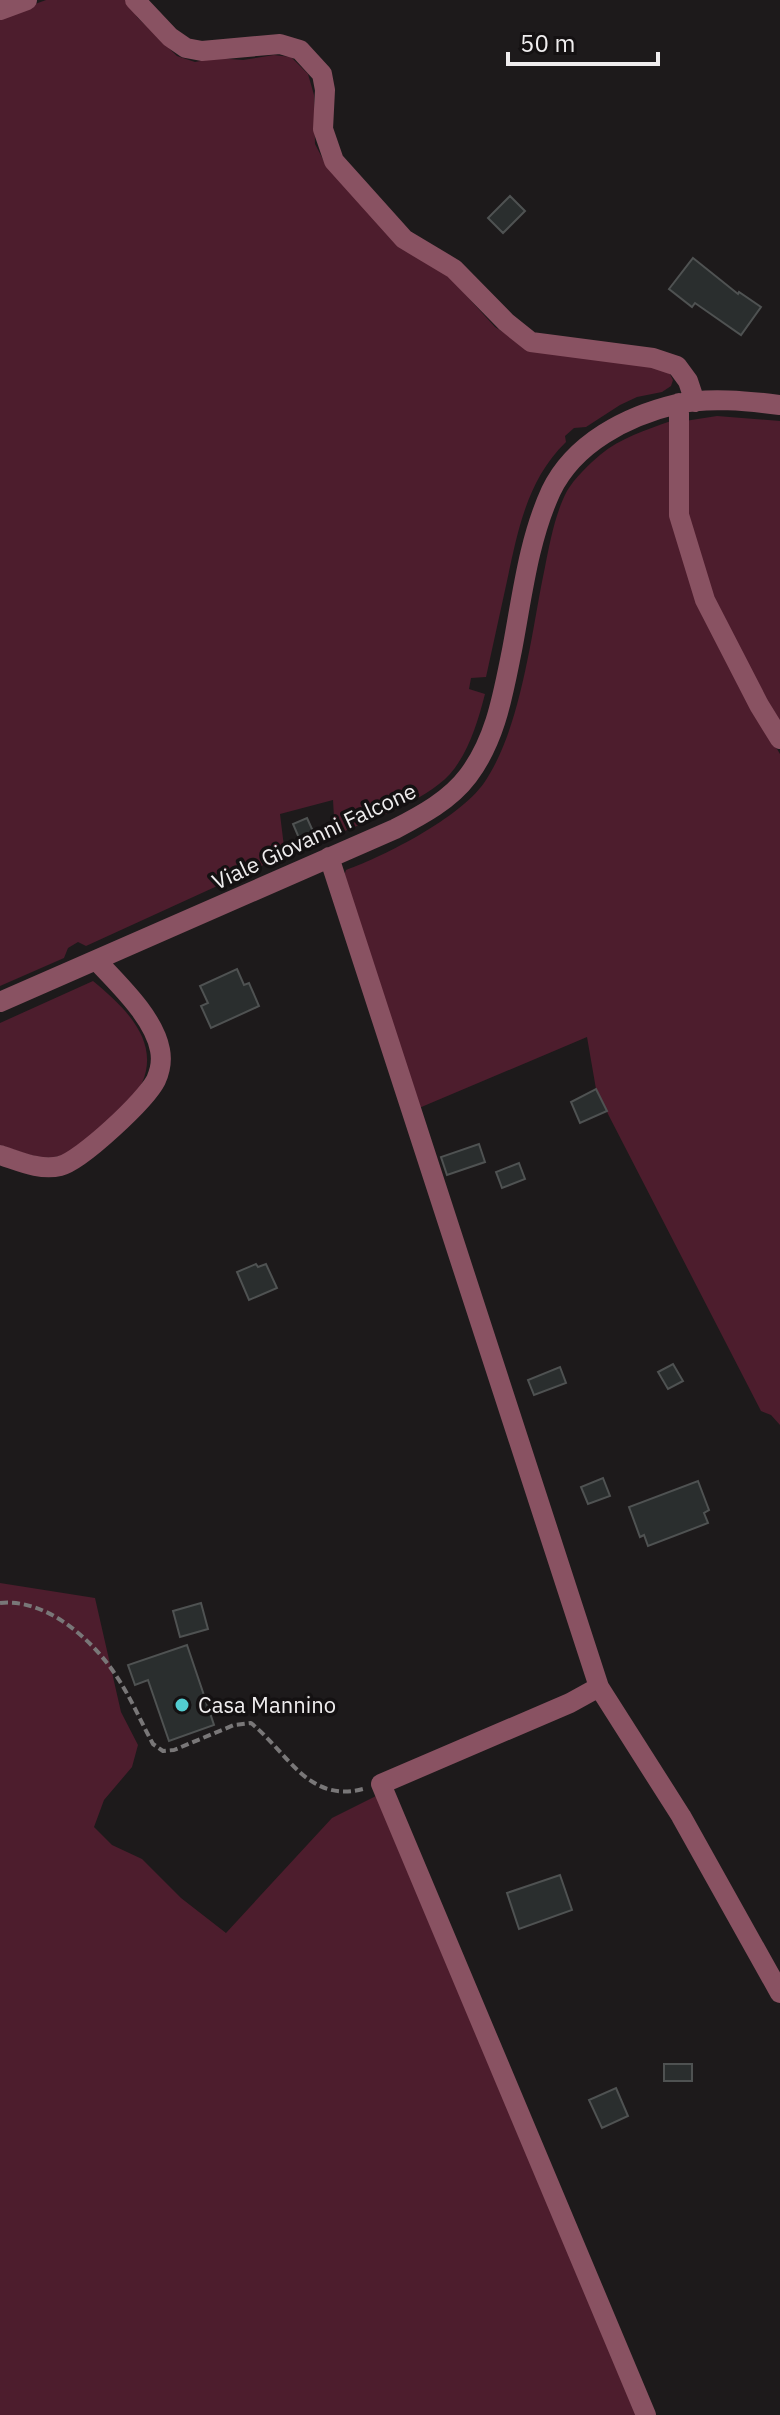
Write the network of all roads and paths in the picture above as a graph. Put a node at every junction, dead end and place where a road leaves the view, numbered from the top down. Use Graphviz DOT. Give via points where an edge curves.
graph roads {
  1 [pos="27,0"];
  2 [pos="135,0"];
  3 [pos="0,10"];
  4 [pos="687,403"];
  5 [pos="780,405"];
  6 [pos="780,739"];
  7 [pos="329,857"];
  8 [pos="96,960"];
  9 [pos="0,1002"];
  10 [pos="0,1155"];
  11 [pos="0,1603"];
  12 [pos="599,1687"];
  13 [pos="381,1784"];
  14 [pos="780,1993"];
  15 [pos="646,2415"];
  1 -- 3 [label="street"];
  2 -- 4 [label="street" via="186,48 280,44 300,50 322,74 323,129 334,161 404,239 454,269 531,342 653,358 677,366 688,381"];
  4 -- 5 [label="street"];
  4 -- 6 [label="street" via="679,515 705,600"];
  4 -- 7 [label="street, Viale Giovanni Falcone" via="639,417 595,440 553,488 534,539 501,704 491,736 468,776 421,816"];
  7 -- 8 [label="street, Viale Giovanni Falcone"];
  7 -- 12 [label="street"];
  8 -- 9 [label="street, Viale Giovanni Falcone"];
  8 -- 10 [label="street" via="134,1000 155,1036 161,1068 155,1083 76,1160 48,1167"];
  11 -- 13 [label="path" via="24,1604 50,1614 88,1642 117,1676 153,1744 163,1751 251,1723 311,1782 328,1791 348,1793"];
  12 -- 13 [label="street"];
  12 -- 14 [label="street" via="681,1816"];
  13 -- 15 [label="street"];
}
